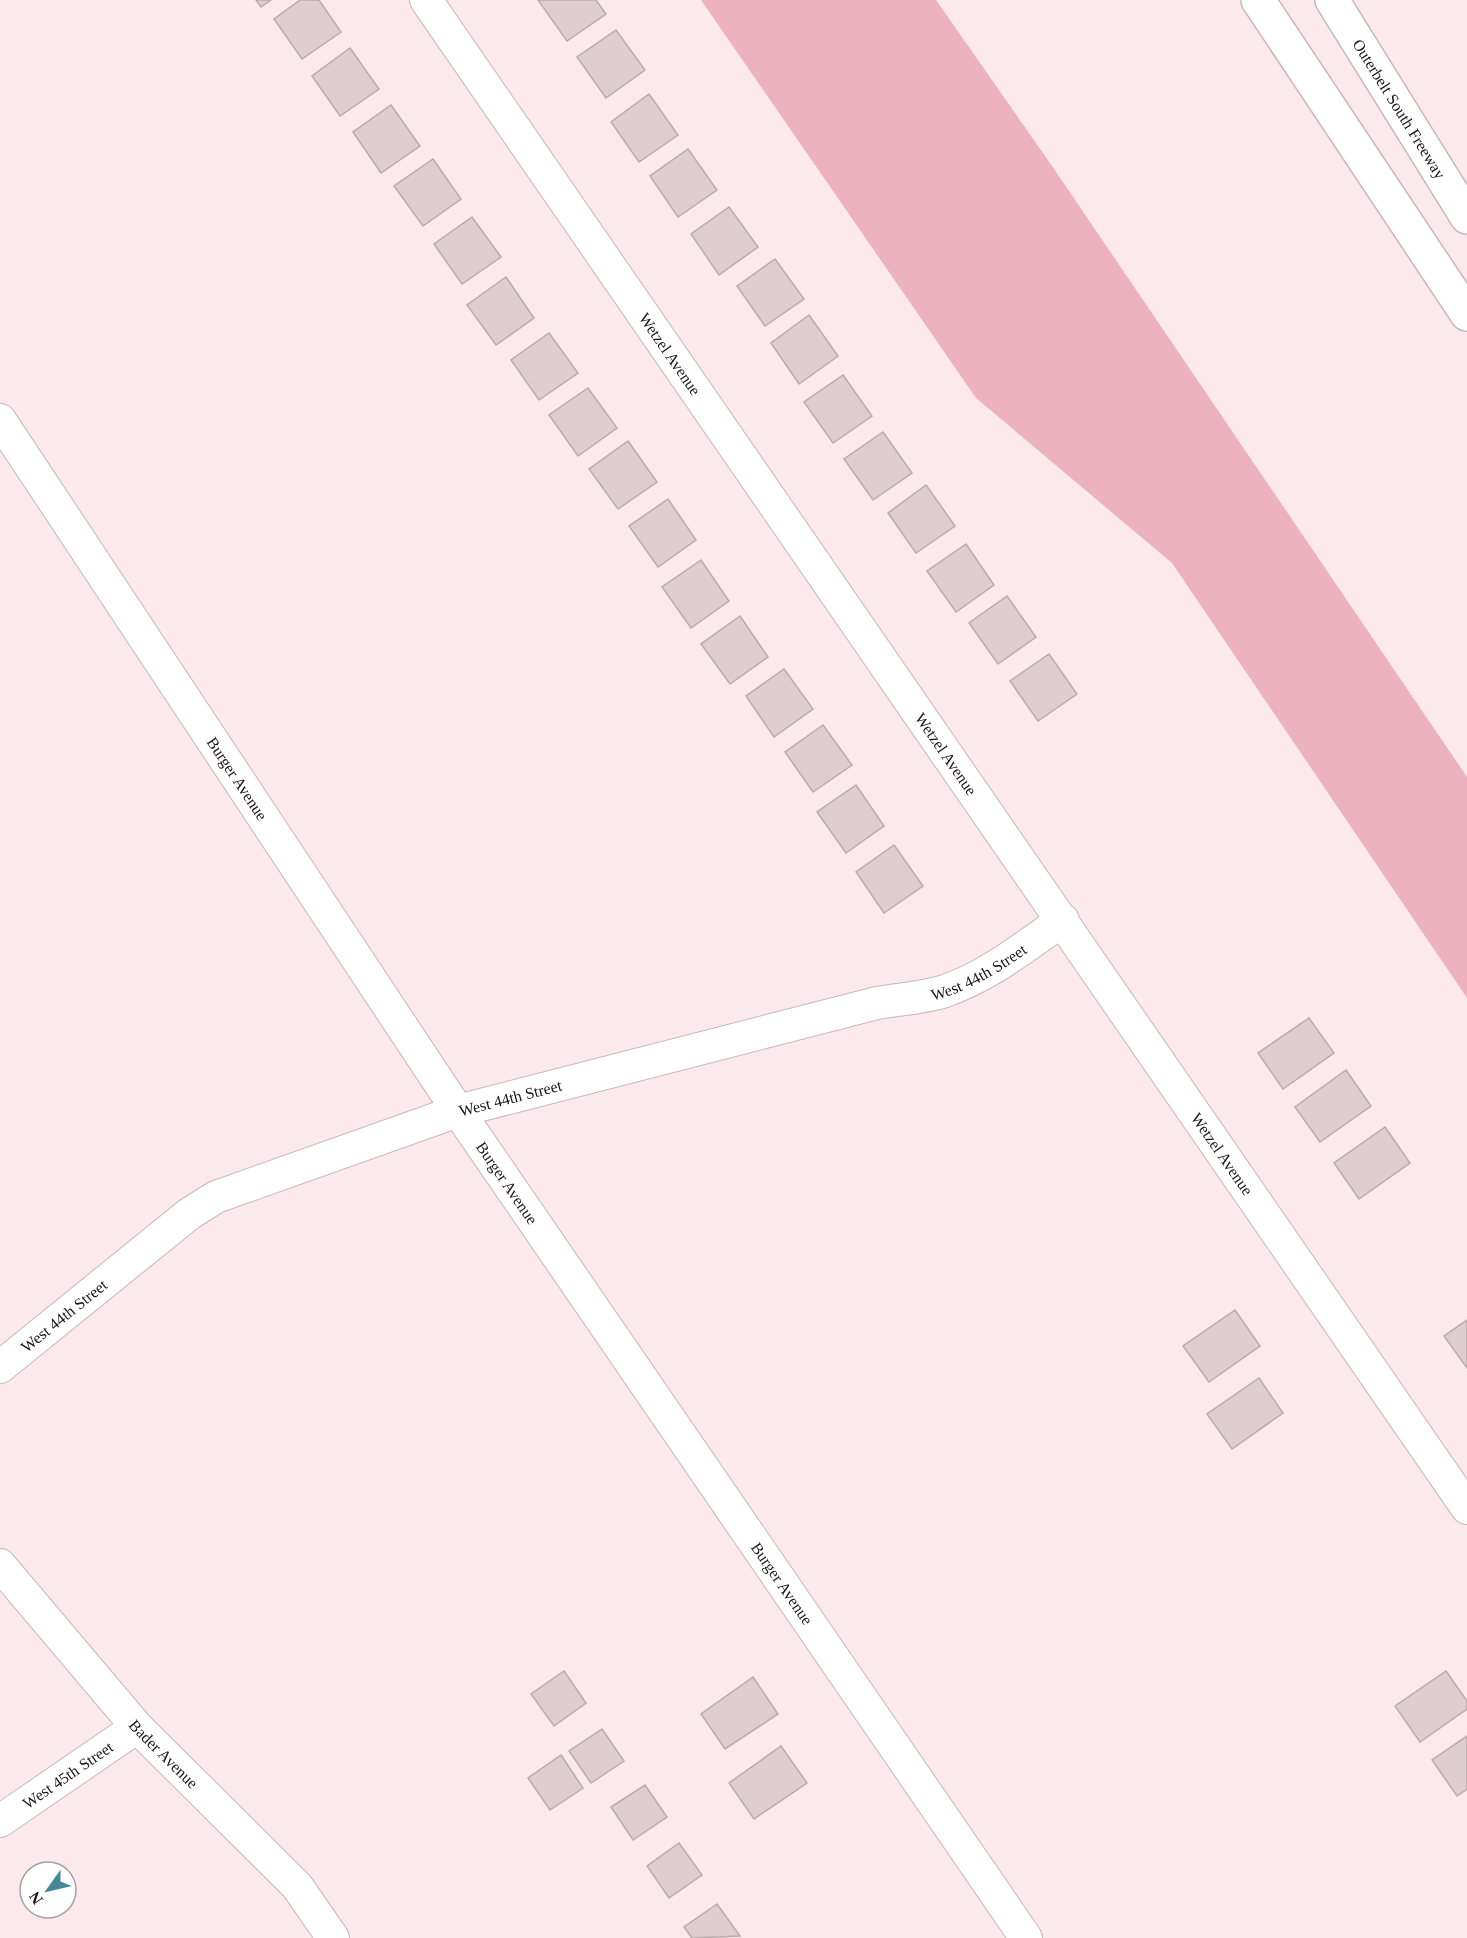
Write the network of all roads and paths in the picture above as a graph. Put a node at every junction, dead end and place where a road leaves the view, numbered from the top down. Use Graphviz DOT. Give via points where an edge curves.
graph roads {
  1 [pos="426,0"];
  2 [pos="1258,0"];
  3 [pos="1332,0"];
  4 [pos="1467,217"];
  5 [pos="1467,314"];
  6 [pos="0,420"];
  7 [pos="1063,920"];
  8 [pos="458,1111"];
  9 [pos="0,1367"];
  10 [pos="1467,1508"];
  11 [pos="0,1565"];
  12 [pos="137,1727"];
  13 [pos="0,1821"];
  14 [pos="333,1938"];
  15 [pos="1026,1938"];
  1 -- 7 [label="street, Wetzel Avenue"];
  2 -- 5 [label="highway"];
  3 -- 4 [label="highway, Outerbelt South Freeway"];
  6 -- 8 [label="street, Burger Avenue"];
  7 -- 8 [label="street, West 44th Street" via="1006,962 943,992 877,1003"];
  7 -- 10 [label="street, Wetzel Avenue"];
  8 -- 9 [label="street, West 44th Street" via="216,1197 189,1214"];
  8 -- 15 [label="street, Burger Avenue"];
  11 -- 12 [label="street, Bader Avenue"];
  12 -- 13 [label="street, West 45th Street"];
  12 -- 14 [label="street, Bader Avenue" via="297,1886"];
}
